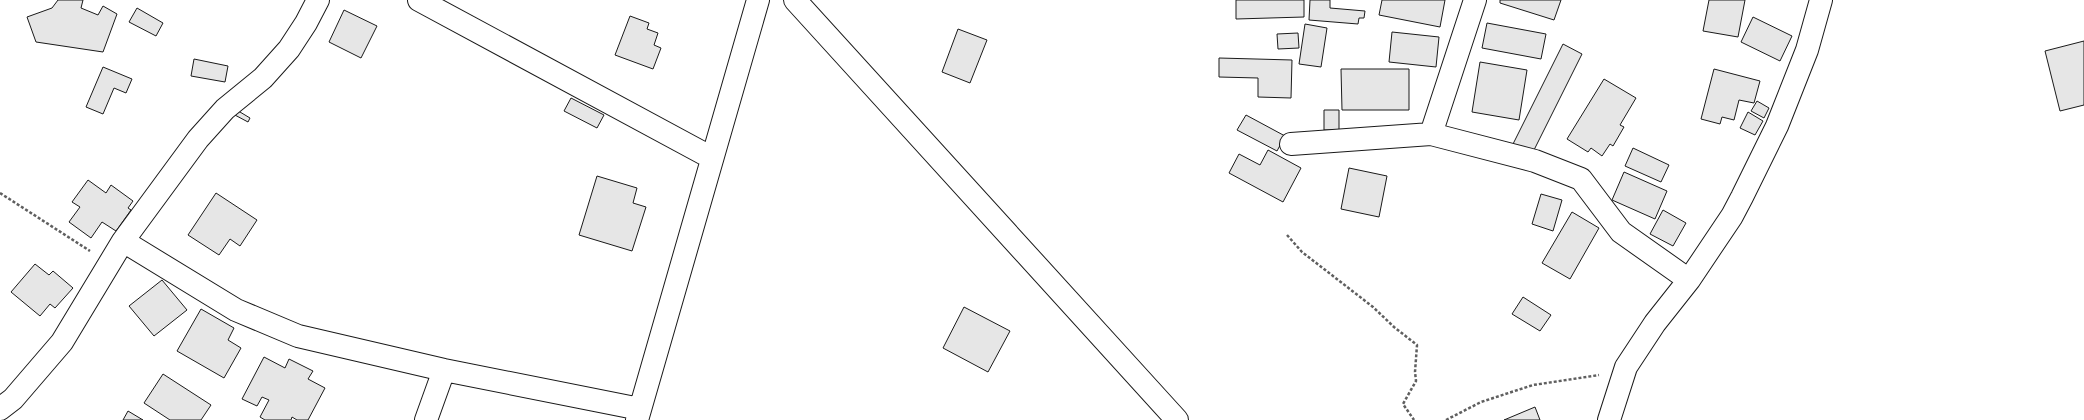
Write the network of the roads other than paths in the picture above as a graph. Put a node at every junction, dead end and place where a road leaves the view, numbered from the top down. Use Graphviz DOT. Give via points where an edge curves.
graph roads {
  1 [pos="318,0"];
  2 [pos="419,0"];
  3 [pos="758,0"];
  4 [pos="796,0"];
  5 [pos="1475,0"];
  6 [pos="1822,0"];
  7 [pos="1431,134"];
  8 [pos="1291,144"];
  9 [pos="712,158"];
  10 [pos="123,241"];
  11 [pos="1689,280"];
  12 [pos="444,370"];
  13 [pos="7,404"];
  14 [pos="639,414"];
  15 [pos="3,420"];
  16 [pos="426,420"];
  17 [pos="1177,420"];
  18 [pos="1609,420"];
  1 -- 10 [label="street" via="289,49 263,78 225,109 198,139"];
  2 -- 9 [label="street"];
  3 -- 9 [label="street"];
  4 -- 17 [label="street"];
  5 -- 7 [label="street"];
  6 -- 11 [label="street" via="1807,50 1777,126 1732,216"];
  7 -- 8 [label="street"];
  7 -- 11 [label="street" via="1535,161 1577,177 1592,192 1621,232"];
  9 -- 14 [label="street"];
  10 -- 12 [label="street" via="236,310 298,336"];
  10 -- 13 [label="street" via="62,342"];
  11 -- 18 [label="street" via="1655,323 1625,371"];
  12 -- 14 [label="street"];
  12 -- 16 [label="street"];
  13 -- 15 [label="street"];
}
